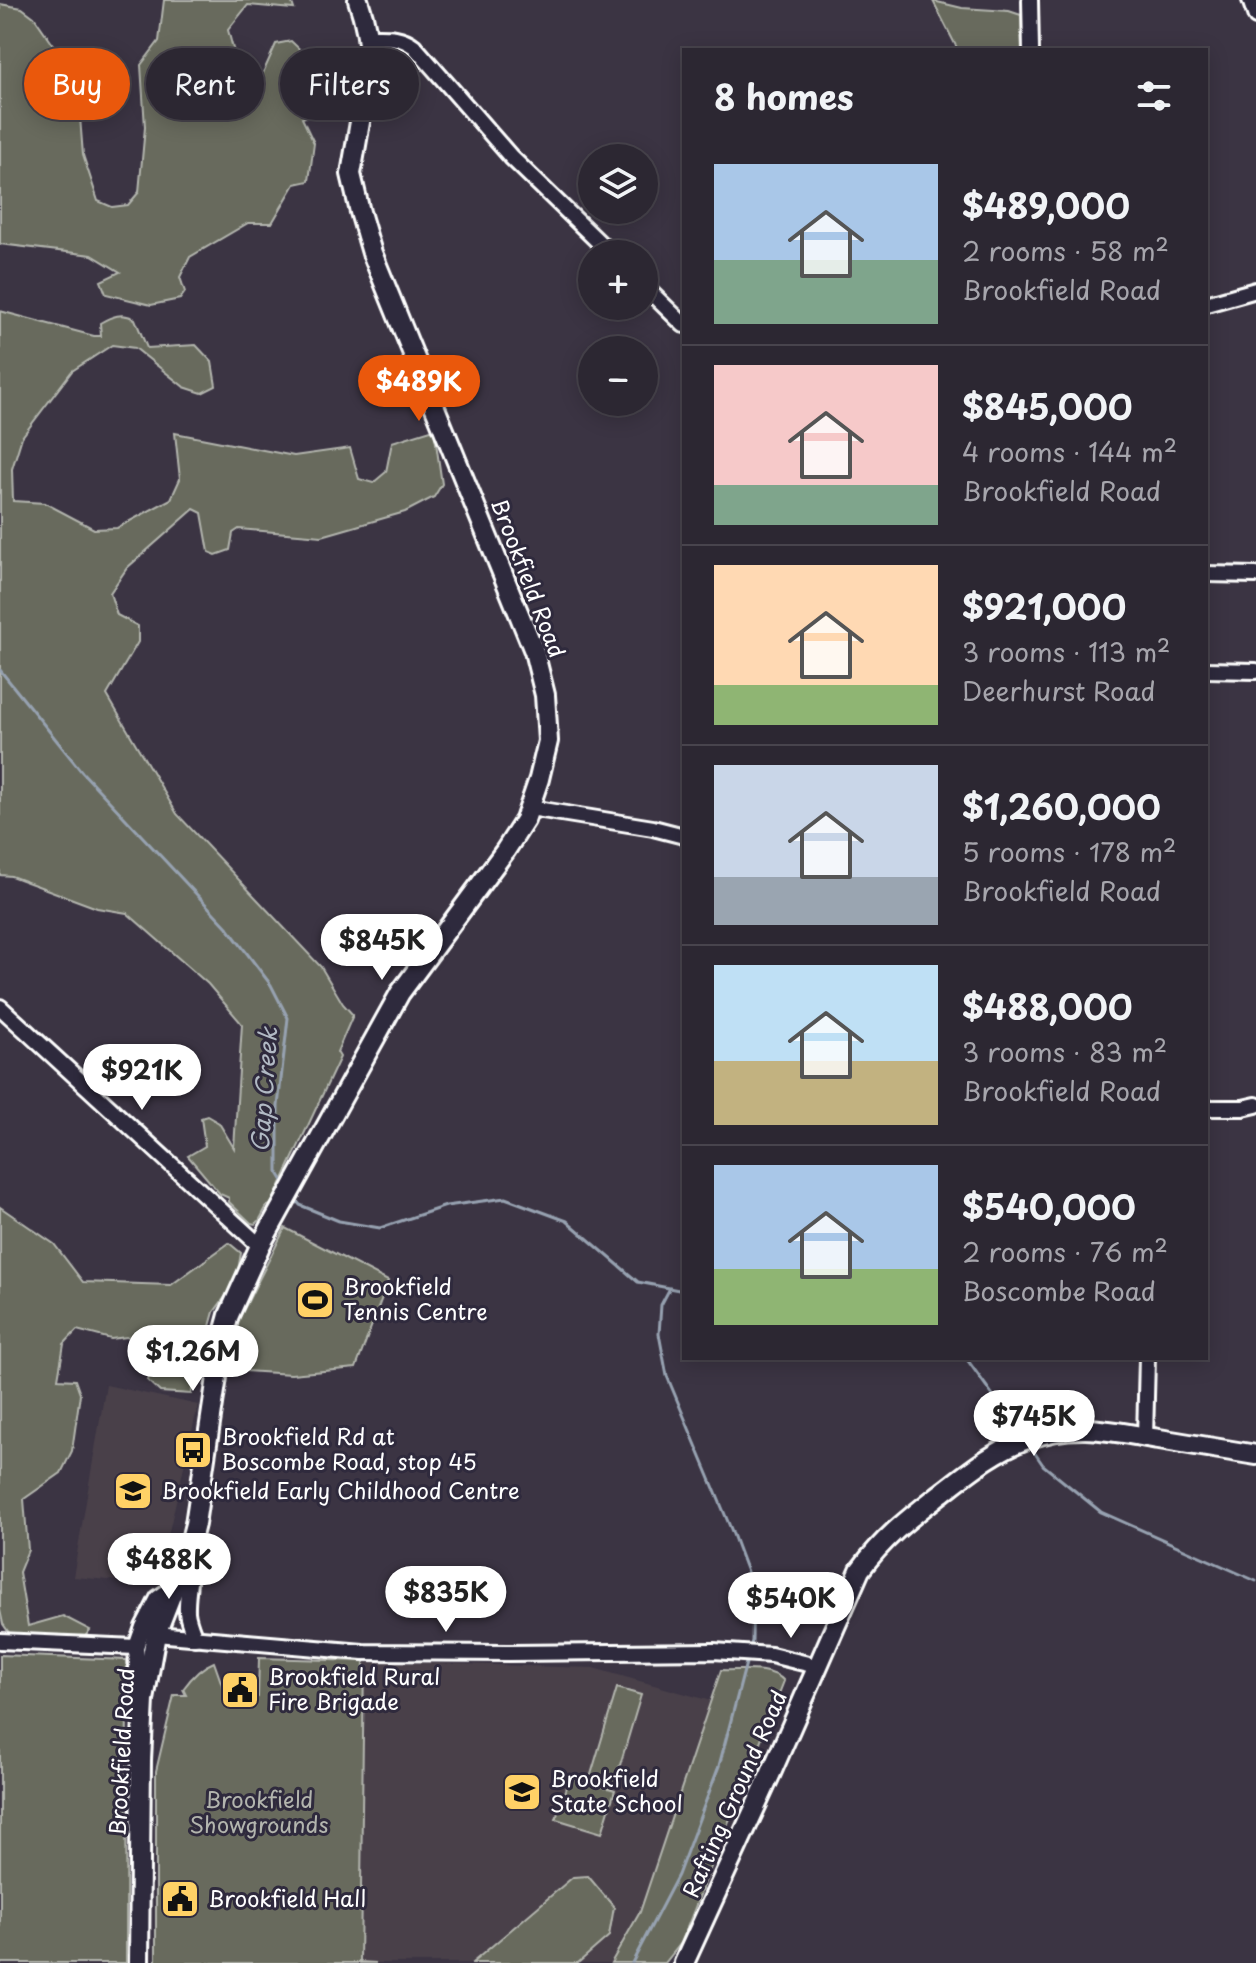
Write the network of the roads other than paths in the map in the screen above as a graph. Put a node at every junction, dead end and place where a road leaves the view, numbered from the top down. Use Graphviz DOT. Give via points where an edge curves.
graph roads {
  1 [pos="358,0"];
  2 [pos="1030,0"];
  3 [pos="1250,0"];
  4 [pos="1256,17"];
  5 [pos="368,37"];
  6 [pos="1031,48"];
  7 [pos="597,240"];
  8 [pos="1256,290"];
  9 [pos="658,300"];
  10 [pos="1208,303"];
  11 [pos="682,323"];
  12 [pos="1208,574"];
  13 [pos="1256,575"];
  14 [pos="1208,670"];
  15 [pos="1256,671"];
  16 [pos="530,808"];
  17 [pos="682,835"];
  18 [pos="0,1007"];
  19 [pos="1256,1105"];
  20 [pos="1208,1108"];
  21 [pos="260,1246"];
  22 [pos="1147,1360"];
  23 [pos="1145,1437"];
  24 [pos="1256,1455"];
  25 [pos="188,1552"];
  26 [pos="176,1585"];
  27 [pos="156,1634"];
  28 [pos="195,1638"];
  29 [pos="0,1641"];
  30 [pos="136,1647"];
  31 [pos="818,1669"];
  32 [pos="144,1700"];
  33 [pos="139,1963"];
  34 [pos="684,1963"];
  1 -- 5 [label="main road, Brookfield Road"];
  2 -- 6 [label="street"];
  3 -- 4 [label="street"];
  5 -- 7 [label="street" via="392,37 414,46 511,157"];
  5 -- 16 [label="main road, Brookfield Road" via="369,70 351,174 372,253 534,651 545,695 548,741"];
  8 -- 10 [label="street"];
  9 -- 11 [label="street"];
  12 -- 13 [label="street"];
  14 -- 15 [label="street"];
  16 -- 17 [label="street"];
  16 -- 21 [label="main road, Brookfield Road" via="505,851 400,993"];
  18 -- 21 [label="street"];
  19 -- 20 [label="street"];
  21 -- 25 [label="main road, Brookfield Road" via="223,1337"];
  22 -- 23 [label="street"];
  23 -- 24 [label="main road, Rafting Ground Road"];
  23 -- 31 [label="main road, Rafting Ground Road" via="1090,1428 1054,1431 1002,1450 972,1469 898,1527 860,1570"];
  25 -- 26 [label="main road, Brookfield Road"];
  25 -- 28 [label="street" via="187,1609"];
  26 -- 27 [label="main road, Brookfield Road"];
  26 -- 30 [label="street" via="158,1598"];
  27 -- 28 [label="street"];
  27 -- 32 [label="main road, Brookfield Road"];
  28 -- 31 [label="street" via="363,1652 735,1653 771,1655"];
  29 -- 30 [label="street"];
  30 -- 32 [label="street"];
  31 -- 34 [label="main road, Rafting Ground Road"];
  32 -- 33 [label="main road, Brookfield Road"];
}
